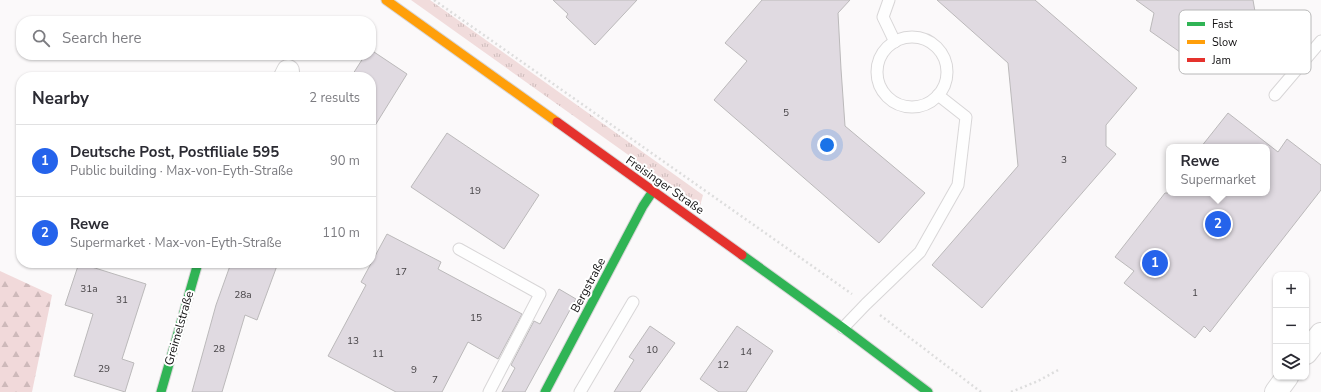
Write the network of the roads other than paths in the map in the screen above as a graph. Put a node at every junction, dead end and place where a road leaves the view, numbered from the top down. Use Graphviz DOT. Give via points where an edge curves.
graph roads {
  1 [pos="386,0"];
  2 [pos="889,0"];
  3 [pos="1321,41"];
  4 [pos="895,42"];
  5 [pos="1311,53"];
  6 [pos="1293,74"];
  7 [pos="938,95"];
  8 [pos="1275,96"];
  9 [pos="653,191"];
  10 [pos="459,249"];
  11 [pos="197,268"];
  12 [pos="632,302"];
  13 [pos="843,328"];
  14 [pos="1321,334"];
  15 [pos="1309,349"];
  16 [pos="1285,380"];
  17 [pos="161,392"];
  18 [pos="489,392"];
  19 [pos="545,392"];
  20 [pos="580,392"];
  21 [pos="928,392"];
  22 [pos="1276,392"];
  1 -- 9 [label="main road, Freisinger Straße"];
  2 -- 4 [label="lane" via="883,16"];
  3 -- 5 [label="lane"];
  4 -- 7 [label="lane" via="919,38 938,50 945,61 946,72 944,84"];
  4 -- 7 [label="lane" via="886,48 877,68 882,90 888,98 909,107 930,102"];
  6 -- 8 [label="lane"];
  7 -- 13 [label="lane" via="966,117 958,186 920,252"];
  9 -- 13 [label="main road, Freisinger Straße"];
  9 -- 19 [label="main road, Bergstraße" via="642,206"];
  10 -- 18 [label="lane" via="540,294"];
  11 -- 17 [label="main road, Greimelstraße"];
  12 -- 20 [label="lane"];
  13 -- 21 [label="main road, Freisinger Straße"];
  14 -- 15 [label="street"];
  16 -- 22 [label="street"];
}
